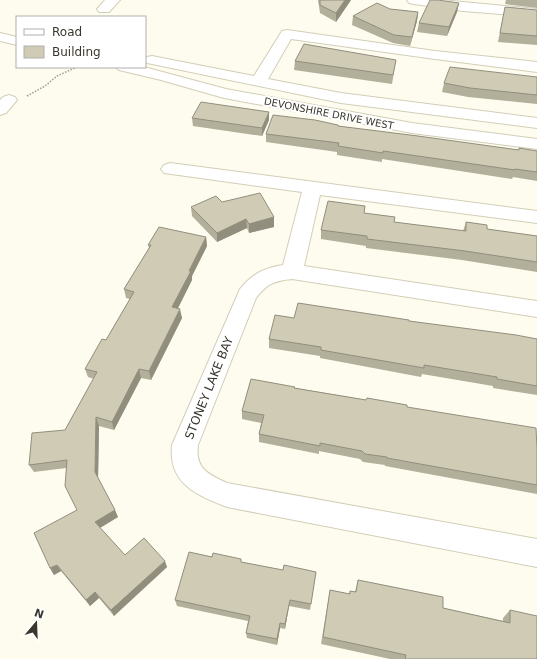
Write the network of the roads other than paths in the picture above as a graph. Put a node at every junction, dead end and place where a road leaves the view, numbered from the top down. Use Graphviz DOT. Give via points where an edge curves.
graph roads {
  1 [pos="414,0"];
  2 [pos="537,13"];
  3 [pos="146,59"];
  4 [pos="537,66"];
  5 [pos="128,68"];
  6 [pos="258,82"];
  7 [pos="537,123"];
  8 [pos="537,144"];
  9 [pos="170,169"];
  10 [pos="312,188"];
  11 [pos="537,217"];
  12 [pos="292,272"];
  13 [pos="537,309"];
  14 [pos="537,552"];
  1 -- 2 [label="street"];
  3 -- 6 [label="street, DEVONSHIRE DRIVE WEST"];
  4 -- 6 [label="street" via="435,55 287,34"];
  5 -- 8 [label="street, DEVONSHIRE DRIVE WEST" via="224,93 397,126"];
  6 -- 7 [label="street, DEVONSHIRE DRIVE WEST" via="342,98 481,118"];
  9 -- 10 [label="street"];
  10 -- 11 [label="street"];
  10 -- 12 [label="street"];
  12 -- 13 [label="street, STONEY LAKE BAY"];
  12 -- 14 [label="street, STONEY LAKE BAY" via="261,278 247,295 185,445 184,458 198,481 227,495"];
}
